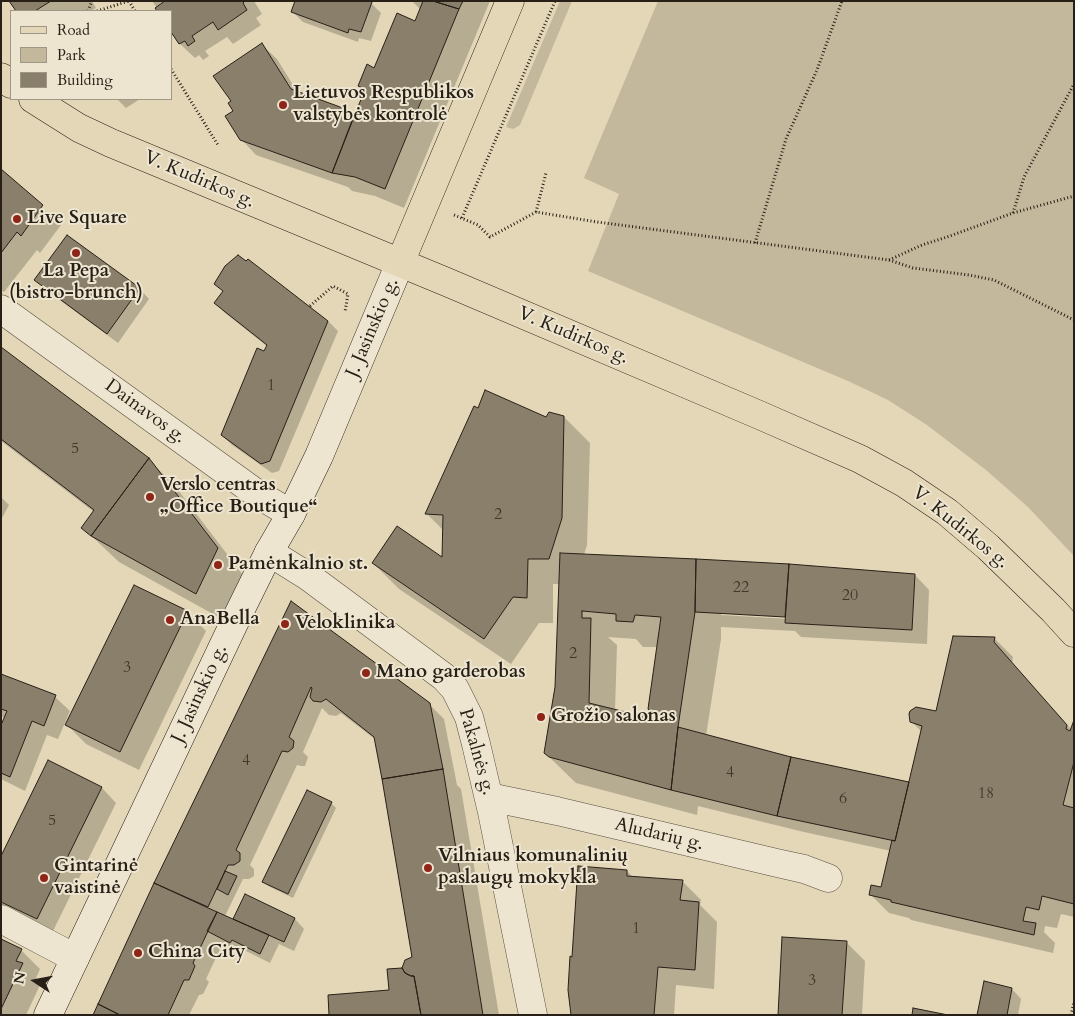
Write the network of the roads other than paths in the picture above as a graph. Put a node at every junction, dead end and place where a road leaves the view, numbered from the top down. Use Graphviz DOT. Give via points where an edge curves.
graph roads {
  1 [pos="510,1"];
  2 [pos="35,100"];
  3 [pos="400,263"];
  4 [pos="1,308"];
  5 [pos="291,514"];
  6 [pos="269,552"];
  7 [pos="1074,633"];
  8 [pos="489,797"];
  9 [pos="828,878"];
  10 [pos="1,919"];
  11 [pos="75,958"];
  12 [pos="48,1015"];
  13 [pos="533,1015"];
  1 -- 3 [label="main road"];
  2 -- 3 [label="main road, V. Kudirkos g." via="79,128 111,143"];
  3 -- 5 [label="street, J. Jasinskio g." via="319,456"];
  3 -- 7 [label="main road, V. Kudirkos g." via="766,417 860,459 904,483 947,512 988,547"];
  4 -- 5 [label="street, Dainavos g." via="256,493"];
  5 -- 6 [label="street, J. Jasinskio g."];
  6 -- 8 [label="street, Pakalnės g." via="317,582 444,677 455,689 470,717"];
  6 -- 11 [label="street, J. Jasinskio g."];
  8 -- 9 [label="street, Aludarių g." via="804,869"];
  8 -- 13 [label="street, Pakalnės g."];
  10 -- 11 [label="street"];
  11 -- 12 [label="street, J. Jasinskio g."];
}
